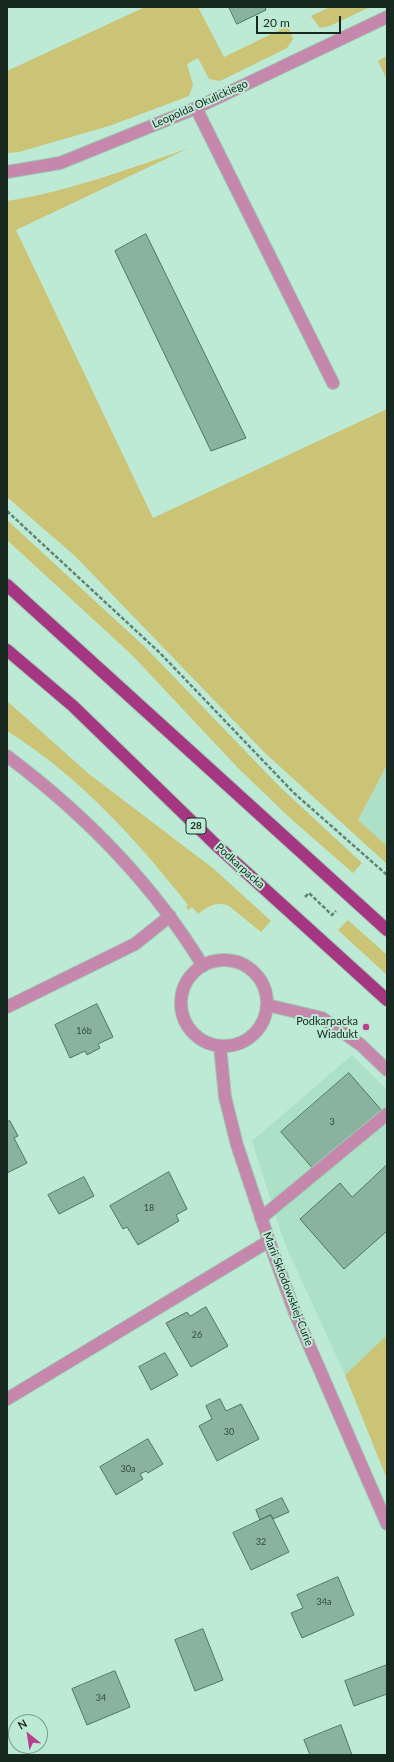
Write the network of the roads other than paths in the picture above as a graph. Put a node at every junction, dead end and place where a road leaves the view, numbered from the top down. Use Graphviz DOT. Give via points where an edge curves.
graph roads {
  1 [pos="387,17"];
  2 [pos="196,108"];
  3 [pos="7,172"];
  4 [pos="334,382"];
  5 [pos="7,585"];
  6 [pos="7,650"];
  7 [pos="7,756"];
  8 [pos="170,916"];
  9 [pos="387,930"];
  10 [pos="203,966"];
  11 [pos="387,1000"];
  12 [pos="267,1005"];
  13 [pos="7,1007"];
  14 [pos="220,1046"];
  15 [pos="387,1070"];
  16 [pos="387,1114"];
  17 [pos="261,1218"];
  18 [pos="269,1241"];
  19 [pos="7,1399"];
  20 [pos="387,1524"];
  1 -- 2 [label="street, Leopolda Okulickiego"];
  2 -- 3 [label="street, Leopolda Okulickiego" via="60,163"];
  2 -- 4 [label="street"];
  5 -- 9 [label="main road"];
  6 -- 11 [label="main road, Podkarpacka / 28" via="73,706 215,844"];
  7 -- 8 [label="street" via="42,782 78,816 126,864"];
  8 -- 10 [label="street" via="183,932"];
  8 -- 13 [label="street" via="135,944"];
  10 -- 12 [label="street" via="215,961 241,963 261,980 266,991"];
  10 -- 14 [label="street" via="192,974 185,985 182,1011 195,1035"];
  12 -- 14 [label="street" via="264,1018 247,1040 234,1045"];
  12 -- 15 [label="street" via="322,1018 361,1045"];
  14 -- 17 [label="street, Marii Skłodowskiej-Curie" via="225,1096 237,1145"];
  16 -- 17 [label="street"];
  17 -- 18 [label="street, Marii Skłodowskiej-Curie"];
  18 -- 19 [label="street"];
  18 -- 20 [label="street, Marii Skłodowskiej-Curie" via="295,1313"];
}
